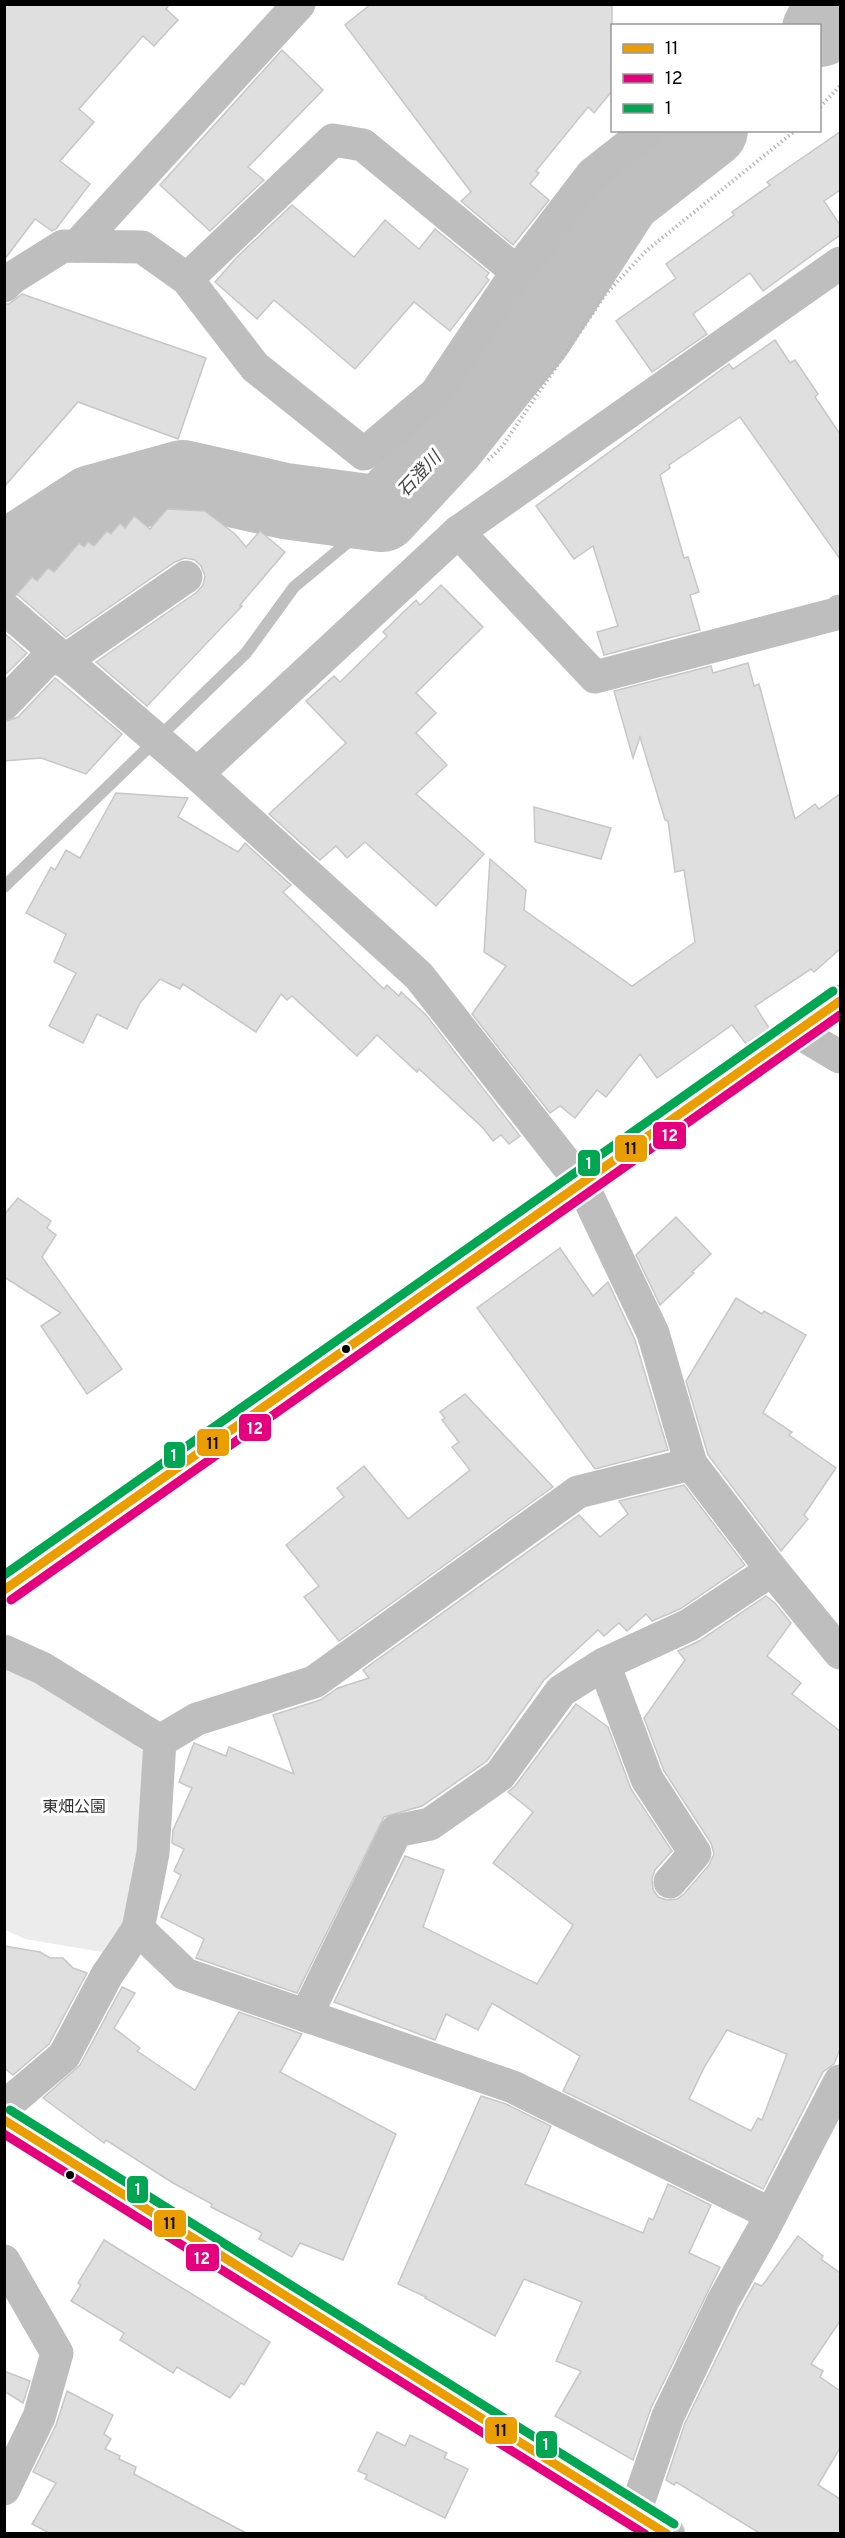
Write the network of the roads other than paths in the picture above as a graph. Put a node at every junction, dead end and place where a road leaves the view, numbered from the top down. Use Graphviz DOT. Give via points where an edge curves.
graph roads {
  1 [pos="298,4"];
  2 [pos="645,132"];
  3 [pos="77,246"];
  4 [pos="840,263"];
  5 [pos="517,272"];
  6 [pos="187,279"];
  7 [pos="4,286"];
  8 [pos="458,532"];
  9 [pos="186,577"];
  10 [pos="4,608"];
  11 [pos="839,615"];
  12 [pos="59,656"];
  13 [pos="4,704"];
  14 [pos="187,765"];
  15 [pos="840,1001"];
  16 [pos="798,1032"];
  17 [pos="840,1057"];
  18 [pos="582,1184"];
  19 [pos="691,1464"];
  20 [pos="772,1570"];
  21 [pos="4,1590"];
  22 [pos="835,1636"];
  23 [pos="4,1651"];
  24 [pos="604,1664"];
  25 [pos="159,1741"];
  26 [pos="670,1882"];
  27 [pos="138,1929"];
  28 [pos="306,2016"];
  29 [pos="840,2081"];
  30 [pos="4,2107"];
  31 [pos="4,2120"];
  32 [pos="771,2214"];
  33 [pos="4,2261"];
  34 [pos="4,2489"];
  35 [pos="635,2512"];
  36 [pos="668,2534"];
  1 -- 3 [label="street"];
  2 -- 5 [label="street" via="592,174"];
  3 -- 6 [label="street" via="142,247"];
  3 -- 7 [label="street" via="63,246"];
  4 -- 8 [label="street"];
  5 -- 6 [label="street" via="363,145 333,140"];
  5 -- 6 [label="street" via="436,393 364,454 255,367"];
  8 -- 11 [label="street" via="595,677"];
  8 -- 14 [label="street"];
  9 -- 12 [label="street"];
  10 -- 12 [label="street"];
  12 -- 13 [label="street"];
  12 -- 14 [label="street"];
  14 -- 18 [label="street" via="419,976"];
  15 -- 16 [label="street"];
  16 -- 17 [label="street"];
  16 -- 18 [label="street"];
  18 -- 19 [label="street" via="653,1333"];
  18 -- 21 [label="street"];
  19 -- 20 [label="street"];
  19 -- 25 [label="street" via="578,1492 314,1682 197,1719"];
  20 -- 22 [label="street"];
  20 -- 24 [label="street" via="689,1625"];
  23 -- 25 [label="street" via="42,1668"];
  24 -- 26 [label="street" via="647,1779 695,1853"];
  24 -- 28 [label="street" via="561,1692 500,1775 430,1824 396,1831"];
  25 -- 27 [label="street" via="153,1853"];
  27 -- 28 [label="street" via="185,1974"];
  27 -- 30 [label="street" via="107,1975 64,2056"];
  28 -- 32 [label="street" via="513,2087"];
  29 -- 32 [label="street"];
  31 -- 35 [label="street"];
  32 -- 35 [label="street" via="723,2301 668,2416"];
  33 -- 34 [label="street" via="57,2352 39,2417"];
  35 -- 36 [label="street"];
}
